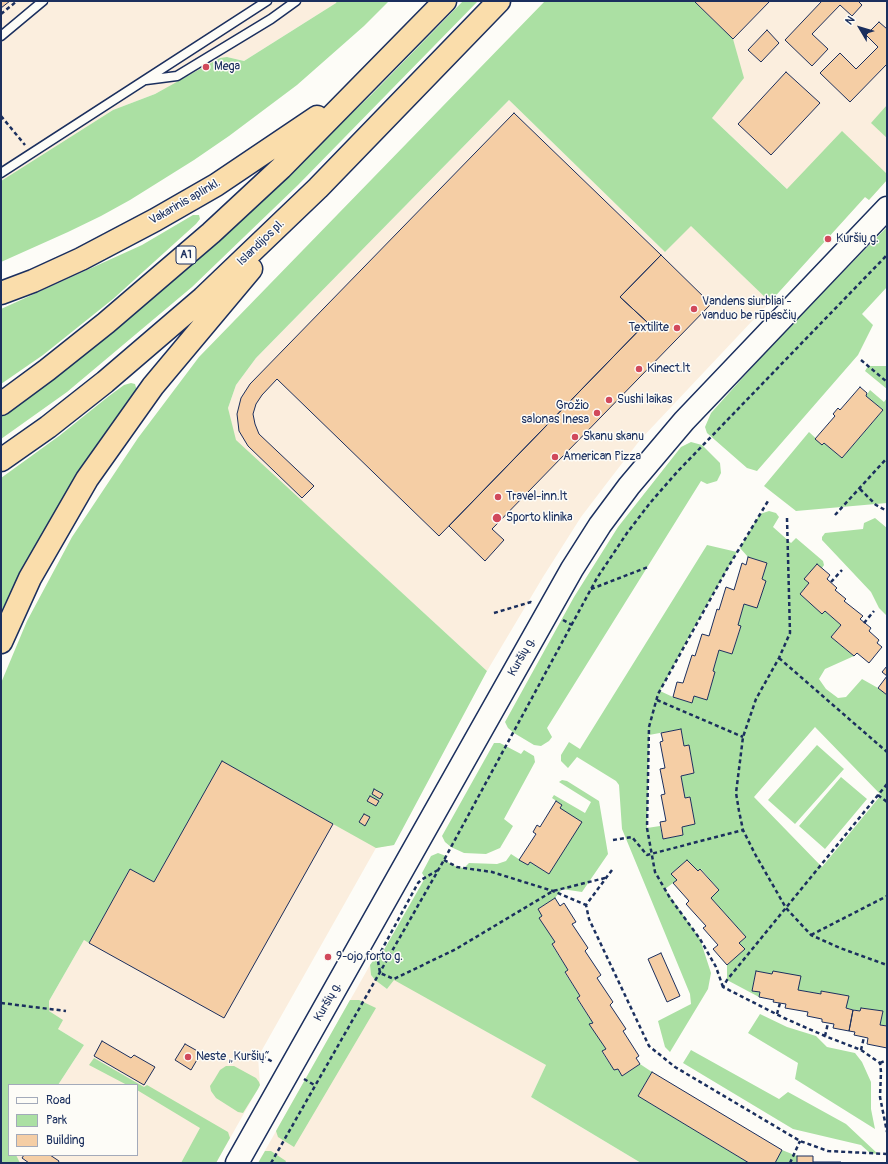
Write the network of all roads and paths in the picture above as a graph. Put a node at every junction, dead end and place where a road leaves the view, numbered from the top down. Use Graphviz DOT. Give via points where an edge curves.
graph roads {
  1 [pos="17,1"];
  2 [pos="43,1"];
  3 [pos="267,1"];
  4 [pos="296,1"];
  5 [pos="444,1"];
  6 [pos="500,1"];
  7 [pos="1,14"];
  8 [pos="1,36"];
  9 [pos="143,81"];
  10 [pos="356,90"];
  11 [pos="1,116"];
  12 [pos="31,153"];
  13 [pos="1,173"];
  14 [pos="318,188"];
  15 [pos="887,208"];
  16 [pos="887,255"];
  17 [pos="1,293"];
  18 [pos="861,360"];
  19 [pos="887,382"];
  20 [pos="1,404"];
  21 [pos="887,458"];
  22 [pos="1,460"];
  23 [pos="860,489"];
  24 [pos="768,500"];
  25 [pos="887,512"];
  26 [pos="835,514"];
  27 [pos="787,518"];
  28 [pos="648,567"];
  29 [pos="842,570"];
  30 [pos="832,582"];
  31 [pos="591,589"];
  32 [pos="874,611"];
  33 [pos="864,623"];
  34 [pos="1,642"];
  35 [pos="779,658"];
  36 [pos="657,700"];
  37 [pos="743,737"];
  38 [pos="887,752"];
  39 [pos="887,784"];
  40 [pos="878,794"];
  41 [pos="887,802"];
  42 [pos="743,830"];
  43 [pos="613,840"];
  44 [pos="652,854"];
  45 [pos="444,860"];
  46 [pos="438,870"];
  47 [pos="612,870"];
  48 [pos="606,878"];
  49 [pos="553,891"];
  50 [pos="887,896"];
  51 [pos="586,905"];
  52 [pos="786,908"];
  53 [pos="811,935"];
  54 [pos="887,965"];
  55 [pos="380,973"];
  56 [pos="723,987"];
  57 [pos="780,1003"];
  58 [pos="1,1004"];
  59 [pos="66,1011"];
  60 [pos="777,1014"];
  61 [pos="828,1023"];
  62 [pos="825,1036"];
  63 [pos="864,1037"];
  64 [pos="861,1050"];
  65 [pos="887,1060"];
  66 [pos="880,1063"];
  67 [pos="881,1072"];
  68 [pos="887,1074"];
  69 [pos="887,1132"];
  70 [pos="800,1141"];
  71 [pos="887,1154"];
  72 [pos="237,1163"];
  73 [pos="271,1163"];
  74 [pos="790,1163"];
  1 -- 7 [label="path"];
  2 -- 8 [label="lane"];
  3 -- 9 [label="lane"];
  4 -- 9 [label="lane" via="177,76"];
  5 -- 10 [label="highway, A1"];
  6 -- 14 [label="highway, Islandijos pl."];
  9 -- 12 [label="lane"];
  10 -- 17 [label="highway, Vakarinis aplinkl." via="216,185 155,220 80,259"];
  10 -- 20 [label="highway, A1" via="281,168 211,233 106,323"];
  11 -- 12 [label="path"];
  12 -- 13 [label="lane"];
  14 -- 22 [label="highway, Islandijos pl." via="203,298 105,382"];
  14 -- 34 [label="highway" via="153,386 87,479 30,578"];
  15 -- 72 [label="main road, Kuršių g." via="684,421 600,525 572,569"];
  16 -- 31 [label="path" via="677,472 627,534"];
  18 -- 19 [label="path"];
  21 -- 23 [label="path"];
  23 -- 25 [label="path"];
  23 -- 26 [label="path"];
  24 -- 36 [label="path" via="692,631"];
  27 -- 35 [label="path" via="790,633"];
  28 -- 31 [label="path"];
  29 -- 30 [label="path"];
  31 -- 45 [label="path"];
  32 -- 33 [label="path"];
  35 -- 37 [label="path" via="756,700"];
  35 -- 38 [label="path"];
  36 -- 37 [label="path"];
  36 -- 44 [label="path" via="649,727 647,828"];
  37 -- 42 [label="path" via="736,793"];
  39 -- 40 [label="path"];
  40 -- 41 [label="path"];
  40 -- 52 [label="path"];
  42 -- 44 [label="path"];
  42 -- 52 [label="path"];
  43 -- 44 [label="path" via="632,837 647,855"];
  44 -- 56 [label="path" via="655,872 716,966"];
  45 -- 46 [label="path"];
  45 -- 49 [label="path" via="457,866 492,872"];
  46 -- 55 [label="path"];
  46 -- 55 [label="path" via="418,883 379,955"];
  47 -- 48 [label="path"];
  48 -- 49 [label="path"];
  48 -- 51 [label="path"];
  49 -- 51 [label="path"];
  49 -- 55 [label="path" via="456,949 394,980"];
  50 -- 53 [label="path"];
  51 -- 70 [label="path" via="590,919 649,1046 675,1067"];
  52 -- 53 [label="path"];
  52 -- 56 [label="path"];
  53 -- 54 [label="path"];
  55 -- 73 [label="path"];
  56 -- 60 [label="path"];
  57 -- 60 [label="path"];
  58 -- 59 [label="path"];
  60 -- 62 [label="path"];
  61 -- 62 [label="path"];
  62 -- 64 [label="path"];
  63 -- 64 [label="path"];
  64 -- 66 [label="path"];
  65 -- 66 [label="path"];
  66 -- 67 [label="path"];
  67 -- 68 [label="path"];
  67 -- 69 [label="path" via="880,1098"];
  70 -- 71 [label="path" via="828,1152"];
  70 -- 74 [label="path"];
}
